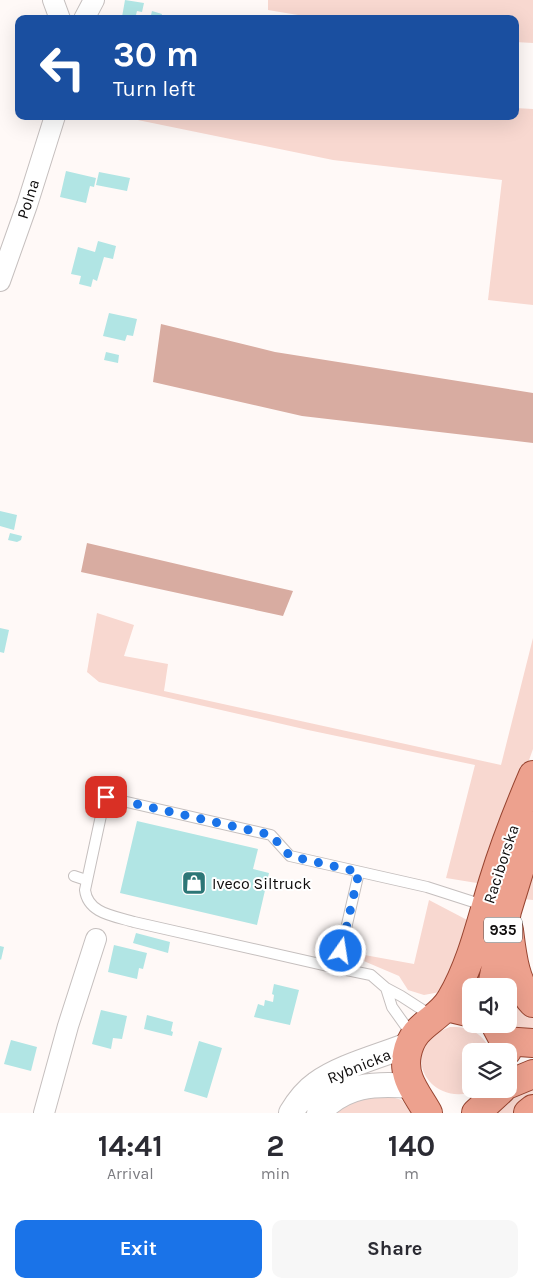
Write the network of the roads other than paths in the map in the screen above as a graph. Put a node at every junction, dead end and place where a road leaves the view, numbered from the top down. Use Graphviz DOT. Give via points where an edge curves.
graph roads {
  1 [pos="53,0"];
  2 [pos="94,0"];
  3 [pos="59,15"];
  4 [pos="86,15"];
  5 [pos="54,120"];
  6 [pos="0,281"];
  7 [pos="533,775"];
  8 [pos="533,826"];
  9 [pos="359,872"];
  10 [pos="74,876"];
  11 [pos="86,880"];
  12 [pos="497,909"];
  13 [pos="96,939"];
  14 [pos="338,968"];
  15 [pos="493,978"];
  16 [pos="386,988"];
  17 [pos="533,1003"];
  18 [pos="450,1012"];
  19 [pos="411,1041"];
  20 [pos="533,1043"];
  21 [pos="517,1045"];
  22 [pos="533,1074"];
  23 [pos="517,1081"];
  24 [pos="492,1098"];
  25 [pos="420,1100"];
  26 [pos="533,1109"];
  27 [pos="44,1113"];
  28 [pos="291,1113"];
  29 [pos="319,1113"];
  30 [pos="448,1113"];
  31 [pos="476,1113"];
  32 [pos="528,1113"];
  1 -- 3 [label="street"];
  2 -- 4 [label="street"];
  5 -- 6 [label="street, Polna"];
  7 -- 12 [label="main road, Raciborska / 935" via="494,880"];
  8 -- 12 [label="main road, Raciborska / 935"];
  9 -- 11 [label="lane" via="290,856 271,835 106,797"];
  9 -- 12 [label="lane" via="427,887"];
  9 -- 14 [label="lane"];
  10 -- 11 [label="lane"];
  11 -- 14 [label="lane" via="87,900 94,908 108,914"];
  12 -- 15 [label="main road, Raciborska / 935"];
  12 -- 17 [label="main road" via="520,984"];
  12 -- 18 [label="main road, Raciborska / 935" via="480,930"];
  13 -- 27 [label="street"];
  14 -- 16 [label="lane" via="371,975"];
  16 -- 18 [label="lane"];
  16 -- 19 [label="lane" via="392,1007"];
  18 -- 19 [label="main road, 935" via="418,1030"];
  19 -- 25 [label="main road" via="406,1068"];
  19 -- 28 [label="street, Rybnicka" via="342,1069 316,1084"];
  20 -- 21 [label="main road"];
  22 -- 23 [label="main road"];
  24 -- 31 [label="main road"];
  25 -- 29 [label="street, Rybnicka" via="374,1084 340,1094"];
  25 -- 30 [label="main road"];
  26 -- 32 [label="main road"];
}
